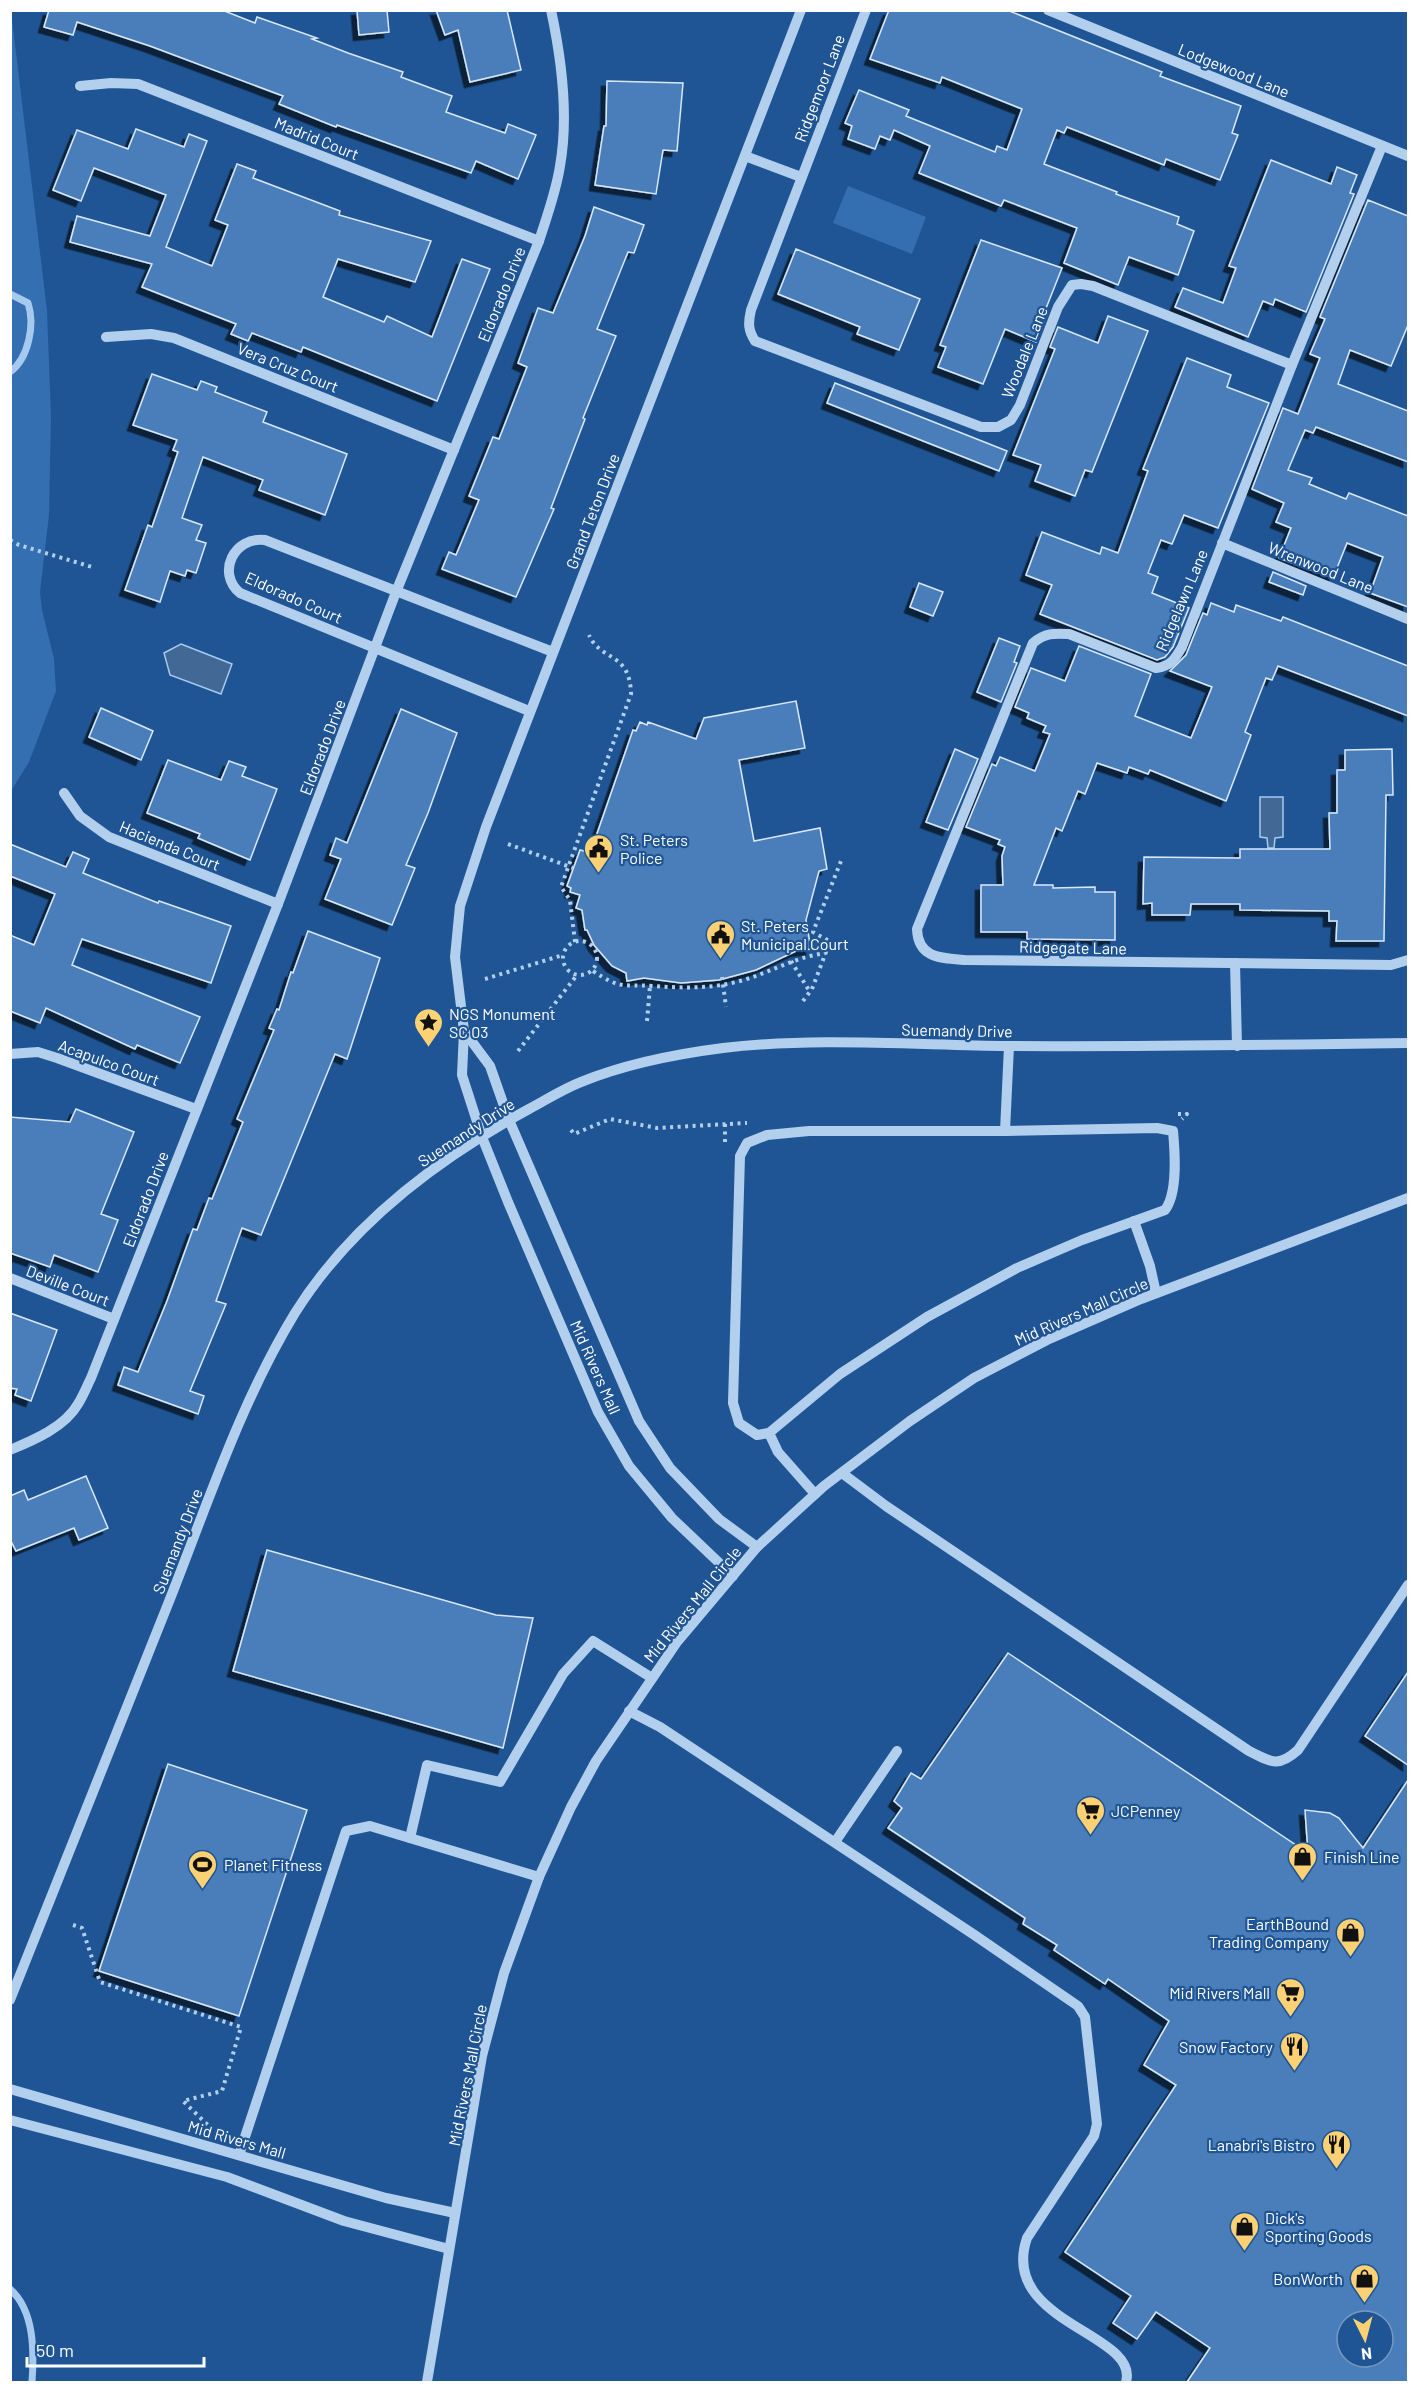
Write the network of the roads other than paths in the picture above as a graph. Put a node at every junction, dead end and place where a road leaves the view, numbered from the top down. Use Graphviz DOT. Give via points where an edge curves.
graph roads {
  1 [pos="551,10"];
  2 [pos="801,10"];
  3 [pos="866,10"];
  4 [pos="1048,10"];
  5 [pos="80,86"];
  6 [pos="1382,146"];
  7 [pos="745,156"];
  8 [pos="1408,156"];
  9 [pos="801,177"];
  10 [pos="539,241"];
  11 [pos="750,333"];
  12 [pos="106,337"];
  13 [pos="1292,365"];
  14 [pos="454,450"];
  15 [pos="1222,543"];
  16 [pos="396,592"];
  17 [pos="1408,619"];
  18 [pos="376,649"];
  19 [pos="554,652"];
  20 [pos="529,711"];
  21 [pos="64,793"];
  22 [pos="278,904"];
  23 [pos="918,942"];
  24 [pos="1408,960"];
  25 [pos="1235,963"];
  26 [pos="464,1031"];
  27 [pos="1408,1043"];
  28 [pos="1009,1046"];
  29 [pos="1238,1046"];
  30 [pos="10,1054"];
  31 [pos="196,1110"];
  32 [pos="509,1120"];
  33 [pos="1005,1131"];
  34 [pos="482,1137"];
  35 [pos="1408,1198"];
  36 [pos="1134,1221"];
  37 [pos="10,1278"];
  38 [pos="1156,1293"];
  39 [pos="114,1319"];
  40 [pos="768,1433"];
  41 [pos="10,1450"];
  42 [pos="842,1473"];
  43 [pos="815,1494"];
  44 [pos="757,1547"];
  45 [pos="733,1576"];
  46 [pos="1408,1585"];
  47 [pos="652,1678"];
  48 [pos="629,1711"];
  49 [pos="897,1751"];
  50 [pos="410,1838"];
  51 [pos="835,1842"];
  52 [pos="539,1877"];
  53 [pos="10,2000"];
  54 [pos="10,2088"];
  55 [pos="10,2120"];
  56 [pos="239,2155"];
  57 [pos="455,2213"];
  58 [pos="449,2249"];
  59 [pos="427,2382"];
  60 [pos="1126,2382"];
  1 -- 10 [label="street, Eldorado Drive" via="559,46 563,126 557,182"];
  2 -- 7 [label="street, Grand Teton Drive"];
  3 -- 9 [label="street, Ridgemoor Lane"];
  4 -- 6 [label="street, Lodgewood Lane"];
  5 -- 10 [label="street, Madrid Court" via="138,84"];
  6 -- 8 [label="street, Lodgewood Lane"];
  6 -- 13 [label="street, Ridgelawn Lane"];
  7 -- 9 [label="street"];
  7 -- 19 [label="street, Grand Teton Drive"];
  9 -- 11 [label="street, Ridgemoor Lane" via="751,310"];
  10 -- 14 [label="street, Eldorado Drive"];
  11 -- 13 [label="street, Woodale Lane" via="755,341 981,427 998,427 1011,420 1058,307 1072,285 1093,286"];
  12 -- 14 [label="street, Vera Cruz Court" via="151,334 174,338"];
  13 -- 15 [label="street, Ridgelawn Lane"];
  14 -- 16 [label="street, Eldorado Drive"];
  15 -- 17 [label="street, Wrenwood Lane"];
  15 -- 23 [label="street, Ridgelawn Lane" via="1182,647 1166,667 1142,664 1069,634 1054,633 1033,643 917,928"];
  16 -- 18 [label="street, Eldorado Drive"];
  16 -- 18 [label="street, Eldorado Court" via="265,540 248,541 235,551 229,577 240,593"];
  16 -- 19 [label="street, Eldorado Court"];
  18 -- 20 [label="street, Eldorado Court"];
  18 -- 22 [label="street, Eldorado Drive"];
  19 -- 20 [label="street, Grand Teton Drive"];
  20 -- 26 [label="street, Grand Teton Drive" via="460,906 454,957"];
  21 -- 22 [label="street, Hacienda Court" via="80,816 109,837"];
  22 -- 31 [label="street, Eldorado Drive"];
  23 -- 25 [label="street, Ridgegate Lane" via="923,950 943,958 965,960"];
  24 -- 25 [label="street, Ridgegate Lane" via="1391,965"];
  25 -- 29 [label="street"];
  26 -- 32 [label="street, Grand Teton Drive" via="490,1066"];
  26 -- 34 [label="street, Grand Teton Drive" via="462,1075"];
  27 -- 29 [label="street, Suemandy Drive"];
  28 -- 29 [label="street, Suemandy Drive"];
  28 -- 32 [label="street, Suemandy Drive" via="791,1044 716,1049 580,1082"];
  28 -- 33 [label="street"];
  30 -- 31 [label="street, Acapulco Court" via="38,1052"];
  31 -- 39 [label="street, Eldorado Drive"];
  32 -- 34 [label="street, Suemandy Drive"];
  32 -- 44 [label="street, Mid Rivers Mall" via="639,1421 670,1468 719,1519"];
  33 -- 36 [label="street" via="1173,1131 1172,1201 1165,1210"];
  33 -- 40 [label="street" via="809,1131 767,1135 747,1143 740,1156 733,1403 739,1423 757,1435"];
  34 -- 45 [label="street, Mid Rivers Mall" via="598,1412 629,1466 665,1509"];
  34 -- 53 [label="street, Suemandy Drive" via="434,1167 370,1224 319,1278 280,1339 237,1427"];
  35 -- 38 [label="street, Mid Rivers Mall Circle"];
  36 -- 38 [label="street"];
  36 -- 40 [label="street" via="1017,1268 927,1317 840,1374"];
  37 -- 39 [label="street, Deville Court"];
  38 -- 42 [label="street, Mid Rivers Mall Circle" via="1047,1340 974,1378"];
  39 -- 41 [label="street, Eldorado Drive" via="77,1406 39,1438"];
  40 -- 43 [label="street" via="778,1452"];
  42 -- 43 [label="street, Mid Rivers Mall Circle"];
  42 -- 46 [label="street" via="1249,1751 1275,1763 1298,1750"];
  43 -- 44 [label="street, Mid Rivers Mall Circle"];
  44 -- 45 [label="street, Mid Rivers Mall Circle"];
  45 -- 47 [label="street, Mid Rivers Mall Circle"];
  47 -- 48 [label="street, Mid Rivers Mall Circle"];
  47 -- 50 [label="street" via="593,1641 563,1674 500,1782 427,1765"];
  48 -- 51 [label="street" via="660,1727"];
  48 -- 52 [label="street, Mid Rivers Mall Circle" via="571,1807"];
  49 -- 51 [label="street"];
  50 -- 52 [label="street"];
  50 -- 56 [label="street" via="370,1826 346,1830"];
  51 -- 60 [label="street" via="1067,1998 1085,2017 1097,2124 1094,2136 1027,2238 1023,2266 1025,2278 1037,2297 1114,2353 1125,2368"];
  52 -- 57 [label="street, Mid Rivers Mall Circle" via="504,1973 482,2056"];
  54 -- 56 [label="street, Mid Rivers Mall"];
  55 -- 58 [label="street" via="227,2177 344,2221"];
  56 -- 57 [label="street, Mid Rivers Mall" via="386,2198"];
  57 -- 58 [label="street, Mid Rivers Mall Circle"];
  58 -- 59 [label="street, Mid Rivers Mall Circle"];
}
